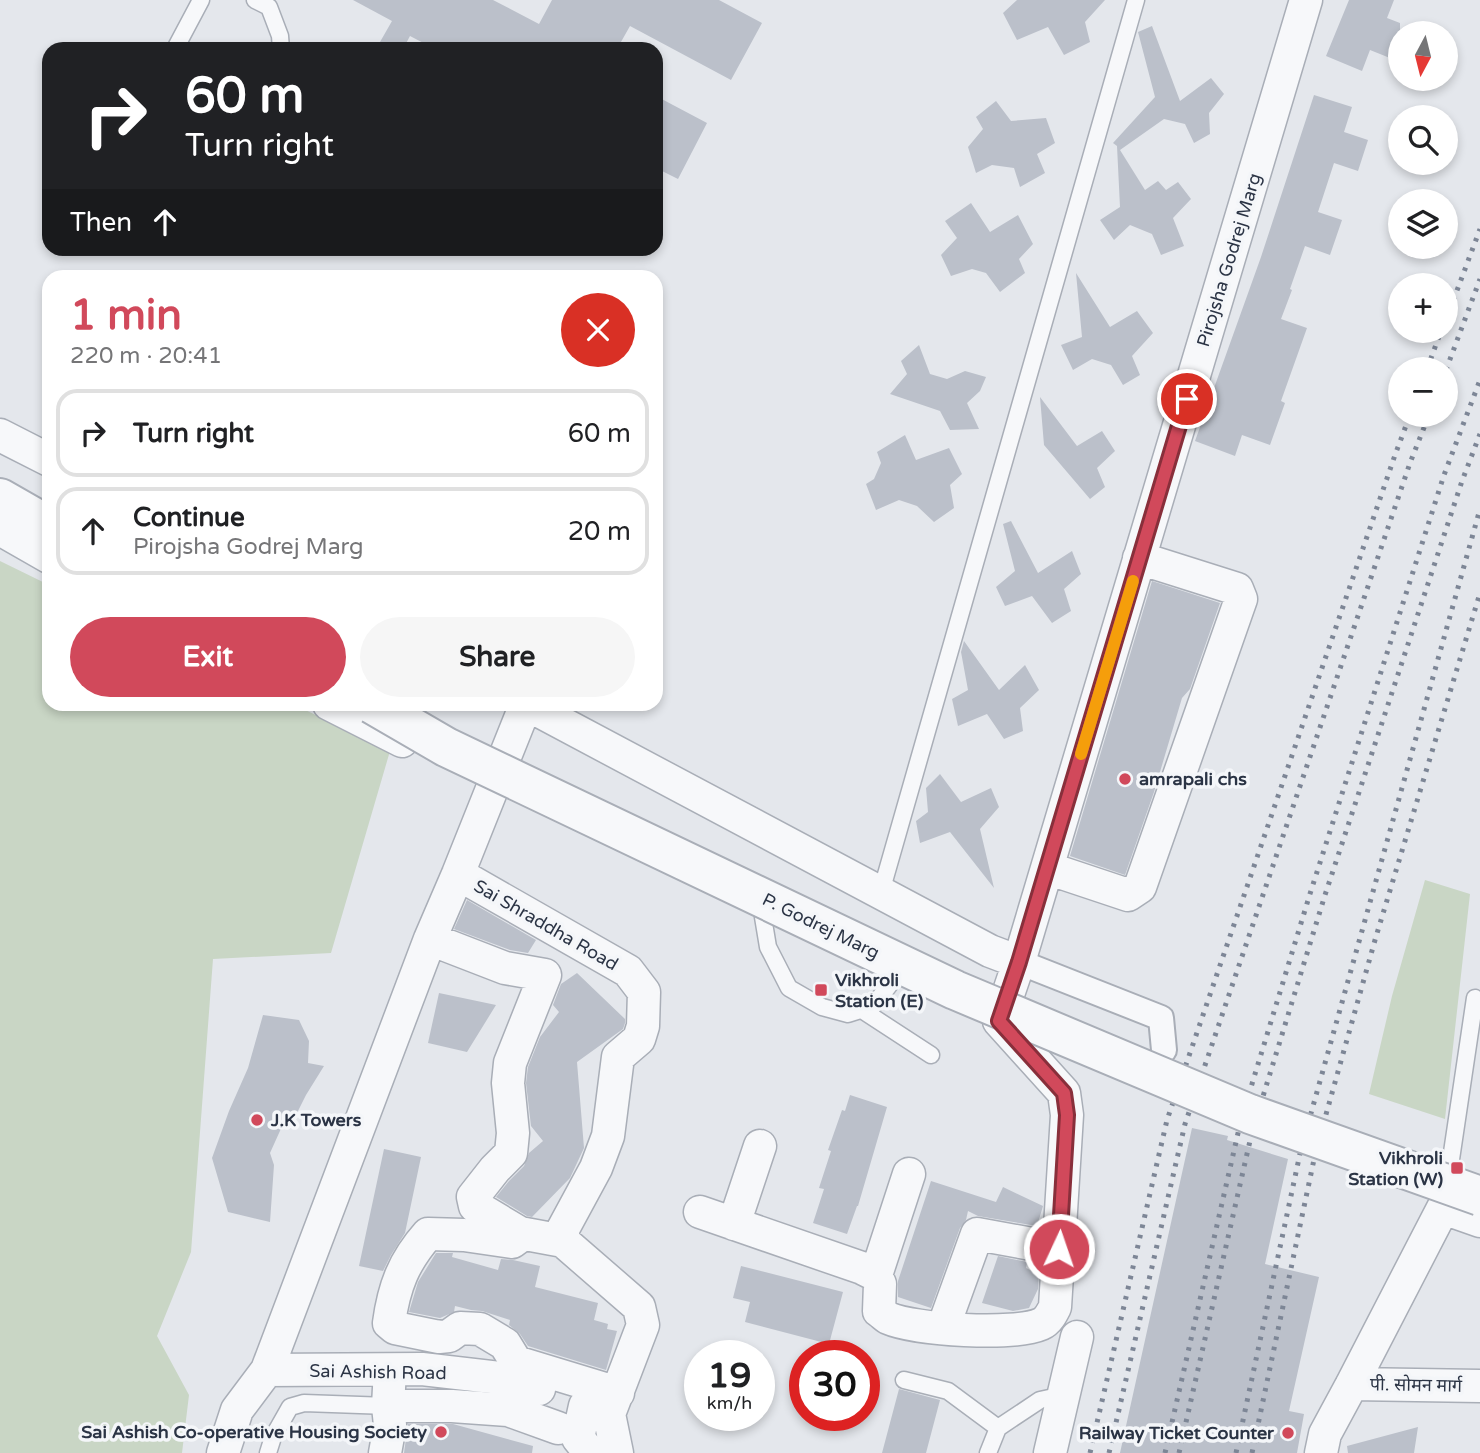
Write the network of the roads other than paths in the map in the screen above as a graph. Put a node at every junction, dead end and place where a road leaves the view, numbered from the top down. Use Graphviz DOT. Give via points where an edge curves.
graph roads {
  1 [pos="201,0"];
  2 [pos="256,0"];
  3 [pos="1136,0"];
  4 [pos="1306,0"];
  5 [pos="179,42"];
  6 [pos="280,42"];
  7 [pos="0,435"];
  8 [pos="42,456"];
  9 [pos="0,471"];
  10 [pos="42,495"];
  11 [pos="0,498"];
  12 [pos="42,522"];
  13 [pos="0,529"];
  14 [pos="42,553"];
  15 [pos="1139,558"];
  16 [pos="342,711"];
  17 [pos="384,711"];
  18 [pos="523,711"];
  19 [pos="539,711"];
  20 [pos="492,789"];
  21 [pos="1047,869"];
  22 [pos="464,878"];
  23 [pos="881,892"];
  24 [pos="764,917"];
  25 [pos="572,940"];
  26 [pos="449,944"];
  27 [pos="1019,962"];
  28 [pos="545,975"];
  29 [pos="894,979"];
  30 [pos="1475,998"];
  31 [pos="862,1010"];
  32 [pos="999,1021"];
  33 [pos="1164,1050"];
  34 [pos="931,1055"];
  35 [pos="761,1146"];
  36 [pos="909,1174"];
  37 [pos="1480,1196"];
  38 [pos="1443,1208"];
  39 [pos="700,1212"];
  40 [pos="1480,1221"];
  41 [pos="734,1224"];
  42 [pos="523,1234"];
  43 [pos="563,1241"];
  44 [pos="1059,1249"];
  45 [pos="876,1275"];
  46 [pos="943,1328"];
  47 [pos="1077,1337"];
  48 [pos="281,1370"];
  49 [pos="390,1370"];
  50 [pos="904,1380"];
  51 [pos="1352,1384"];
  52 [pos="1480,1386"];
  53 [pos="1063,1395"];
  54 [pos="300,1404"];
  55 [pos="604,1404"];
  56 [pos="388,1406"];
  57 [pos="558,1427"];
  58 [pos="998,1428"];
  59 [pos="223,1453"];
  60 [pos="268,1453"];
  61 [pos="385,1453"];
  62 [pos="590,1453"];
  63 [pos="617,1453"];
  64 [pos="988,1453"];
  65 [pos="1050,1453"];
  66 [pos="1321,1453"];
  1 -- 5 [label="lane"];
  2 -- 6 [label="lane" via="269,7"];
  3 -- 23 [label="lane"];
  4 -- 15 [label="street, Pirojsha Godrej Marg"];
  7 -- 8 [label="street"];
  9 -- 10 [label="street"];
  11 -- 12 [label="street"];
  13 -- 14 [label="street"];
  15 -- 21 [label="street, Pirojsha Godrej Marg"];
  15 -- 21 [label="street" via="1237,589 1241,599 1140,887 1128,895"];
  16 -- 20 [label="street"];
  17 -- 37 [label="street, P. Godrej Marg, bridge" via="446,747 955,990 1250,1114"];
  18 -- 20 [label="street"];
  19 -- 23 [label="street"];
  20 -- 22 [label="street"];
  20 -- 24 [label="street"];
  21 -- 27 [label="street, Pirojsha Godrej Marg"];
  22 -- 25 [label="street, Sai Shraddha Road"];
  22 -- 26 [label="street" via="451,907"];
  23 -- 27 [label="street"];
  24 -- 29 [label="street"];
  24 -- 31 [label="lane" via="768,947 789,988 822,1007 848,1014"];
  25 -- 28 [label="street"];
  25 -- 43 [label="street, Sai Shraddha Road" via="628,971 644,992 643,1026 639,1039 618,1057 608,1136 562,1229"];
  26 -- 28 [label="street" via="505,968"];
  26 -- 48 [label="street"];
  27 -- 32 [label="street, Pirojsha Godrej Marg"];
  27 -- 33 [label="street" via="1161,1018"];
  28 -- 42 [label="street" via="510,1063 511,1153 474,1197 475,1206"];
  29 -- 31 [label="lane" via="873,1006"];
  29 -- 32 [label="street" via="984,1022 993,1025"];
  30 -- 38 [label="lane"];
  31 -- 34 [label="lane"];
  32 -- 44 [label="street" via="1064,1093 1067,1115"];
  35 -- 41 [label="street"];
  36 -- 45 [label="street"];
  38 -- 40 [label="street"];
  38 -- 51 [label="street"];
  39 -- 41 [label="street"];
  41 -- 45 [label="street"];
  42 -- 43 [label="street"];
  42 -- 55 [label="street" via="512,1242 428,1234 400,1273 389,1322 395,1328 439,1337 460,1328 480,1329 505,1344 516,1362"];
  43 -- 55 [label="street" via="639,1307 643,1325"];
  44 -- 46 [label="street" via="1055,1307 1042,1324 1005,1331"];
  44 -- 46 [label="street" via="981,1221"];
  45 -- 46 [label="street" via="879,1311 889,1318"];
  47 -- 53 [label="street"];
  48 -- 49 [label="street, Sai Ashish Road"];
  48 -- 54 [label="lane"];
  48 -- 59 [label="street" via="237,1410"];
  49 -- 55 [label="street, Sai Ashish Road" via="510,1379"];
  49 -- 56 [label="street"];
  50 -- 58 [label="lane" via="948,1391"];
  51 -- 52 [label="street, पी. सोमन मार्ग"];
  51 -- 66 [label="street" via="1325,1434"];
  53 -- 58 [label="lane" via="1040,1400"];
  53 -- 65 [label="street"];
  54 -- 56 [label="lane"];
  54 -- 60 [label="lane" via="290,1407"];
  55 -- 62 [label="street" via="578,1438"];
  55 -- 63 [label="street"];
  56 -- 57 [label="street" via="508,1409"];
  56 -- 61 [label="street"];
  58 -- 64 [label="lane"];
}
